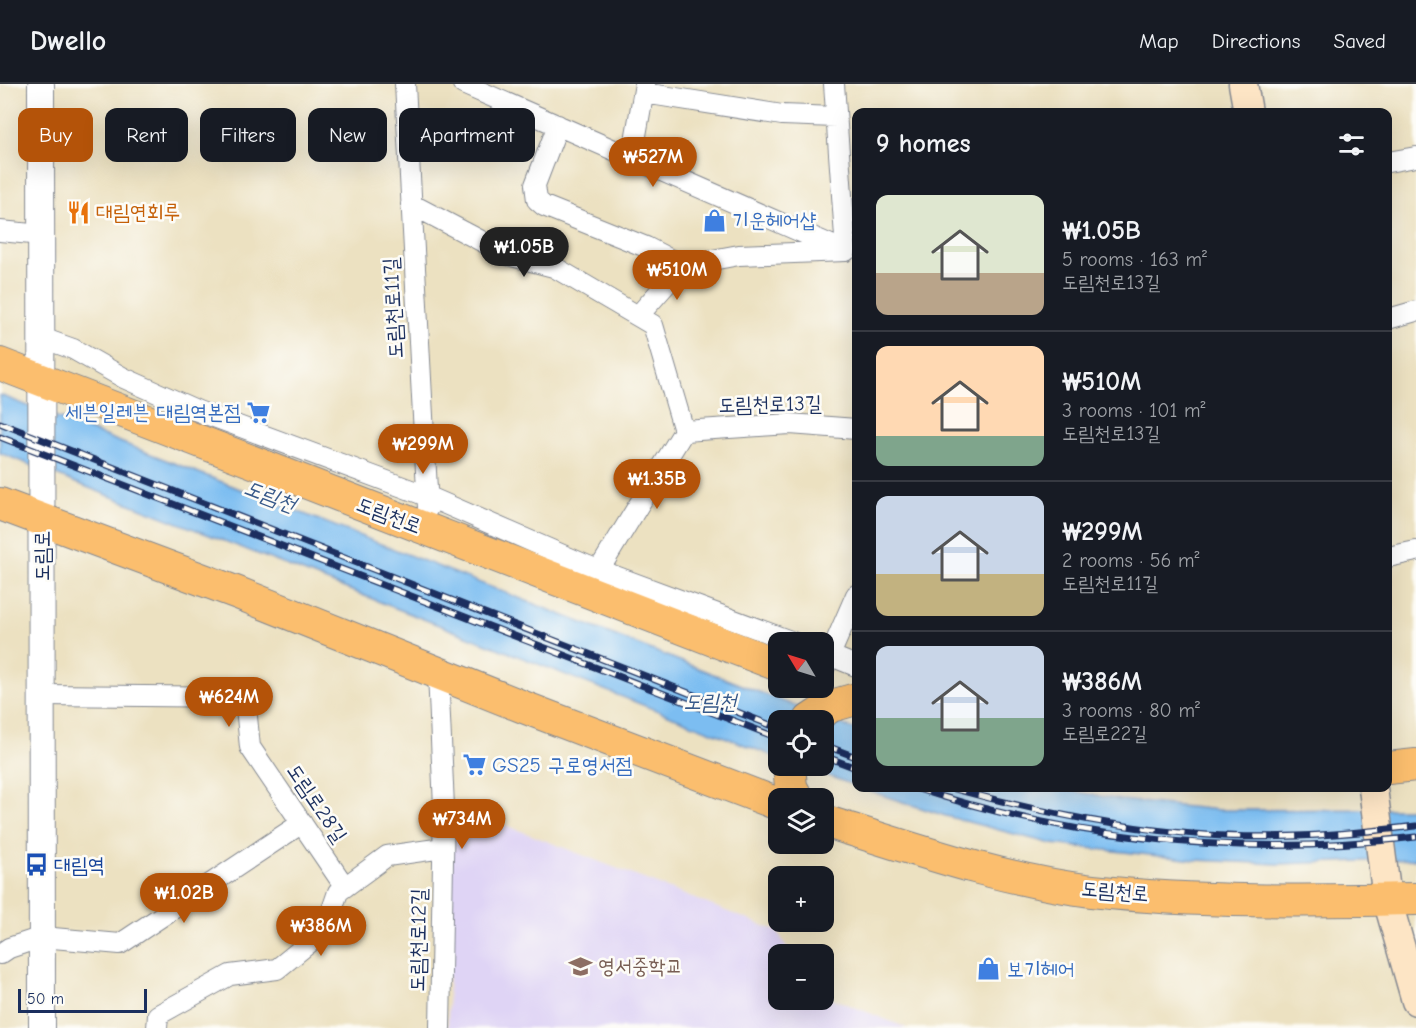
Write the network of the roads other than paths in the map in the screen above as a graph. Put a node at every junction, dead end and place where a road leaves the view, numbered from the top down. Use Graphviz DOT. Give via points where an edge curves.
graph roads {
  1 [pos="42,84"];
  2 [pos="405,84"];
  3 [pos="464,84"];
  4 [pos="834,84"];
  5 [pos="1243,84"];
  6 [pos="645,89"];
  7 [pos="1247,108"];
  8 [pos="836,117"];
  9 [pos="558,125"];
  10 [pos="1416,157"];
  11 [pos="632,158"];
  12 [pos="1392,161"];
  13 [pos="411,204"];
  14 [pos="849,206"];
  15 [pos="0,231"];
  16 [pos="42,235"];
  17 [pos="851,253"];
  18 [pos="678,261"];
  19 [pos="1416,311"];
  20 [pos="638,316"];
  21 [pos="1392,318"];
  22 [pos="42,338"];
  23 [pos="0,364"];
  24 [pos="42,391"];
  25 [pos="852,429"];
  26 [pos="684,431"];
  27 [pos="427,496"];
  28 [pos="0,504"];
  29 [pos="42,514"];
  30 [pos="426,529"];
  31 [pos="1416,550"];
  32 [pos="1392,556"];
  33 [pos="599,570"];
  34 [pos="852,604"];
  35 [pos="768,633"];
  36 [pos="834,645"];
  37 [pos="768,661"];
  38 [pos="834,665"];
  39 [pos="852,666"];
  40 [pos="438,673"];
  41 [pos="834,675"];
  42 [pos="42,695"];
  43 [pos="852,696"];
  44 [pos="852,699"];
  45 [pos="824,710"];
  46 [pos="1416,765"];
  47 [pos="1392,776"];
  48 [pos="1380,792"];
  49 [pos="768,800"];
  50 [pos="302,823"];
  51 [pos="834,824"];
  52 [pos="443,849"];
  53 [pos="345,886"];
  54 [pos="1396,893"];
  55 [pos="42,937"];
  56 [pos="0,954"];
  57 [pos="1416,1001"];
  58 [pos="42,1028"];
  59 [pos="157,1028"];
  60 [pos="441,1028"];
  1 -- 16 [label="street, 도림로"];
  2 -- 13 [label="street, 도림천로11길"];
  3 -- 9 [label="street"];
  4 -- 8 [label="street"];
  5 -- 7 [label="main road"];
  6 -- 8 [label="street" via="782,115"];
  6 -- 11 [label="street"];
  8 -- 14 [label="street"];
  9 -- 11 [label="street"];
  9 -- 18 [label="street" via="535,185 537,200"];
  10 -- 12 [label="street"];
  11 -- 17 [label="street"];
  13 -- 20 [label="street" via="508,255 554,267"];
  13 -- 27 [label="street, 도림천로11길"];
  14 -- 17 [label="street"];
  15 -- 16 [label="street"];
  16 -- 22 [label="street, 도림로"];
  17 -- 18 [label="street" via="739,255 701,262"];
  18 -- 20 [label="street" via="669,281"];
  19 -- 21 [label="street"];
  20 -- 26 [label="street" via="653,325"];
  22 -- 24 [label="street, 도림로"];
  22 -- 27 [label="street" via="73,349 124,378 198,411"];
  23 -- 24 [label="main road, 도림천로"];
  24 -- 29 [label="street, 도림로"];
  24 -- 30 [label="main road, 도림천로"];
  25 -- 26 [label="street, 도림천로13길" via="790,424"];
  26 -- 33 [label="street"];
  27 -- 30 [label="street, 도림천로11길"];
  27 -- 33 [label="street"];
  28 -- 29 [label="main road"];
  29 -- 40 [label="main road"];
  29 -- 42 [label="street, 도림로"];
  30 -- 37 [label="main road, 도림천로"];
  31 -- 32 [label="street"];
  33 -- 35 [label="street"];
  34 -- 36 [label="street"];
  38 -- 39 [label="street"];
  40 -- 49 [label="main road"];
  40 -- 52 [label="street, 도림천로12길"];
  41 -- 43 [label="main road"];
  42 -- 50 [label="street, 도림로28길" via="245,697 250,747"];
  42 -- 55 [label="street, 도림로"];
  44 -- 45 [label="main road"];
  46 -- 47 [label="main road"];
  48 -- 54 [label="main road"];
  50 -- 53 [label="street, 도림로28길"];
  50 -- 55 [label="street" via="120,944"];
  51 -- 54 [label="main road, 도림천로" via="1017,877 1092,891 1217,898"];
  52 -- 53 [label="street" via="387,856"];
  52 -- 60 [label="street, 도림천로12길"];
  53 -- 59 [label="street" via="338,892 325,930 277,969 230,975 158,1015"];
  54 -- 57 [label="main road"];
  55 -- 56 [label="street"];
  55 -- 58 [label="street, 도림로"];
}
